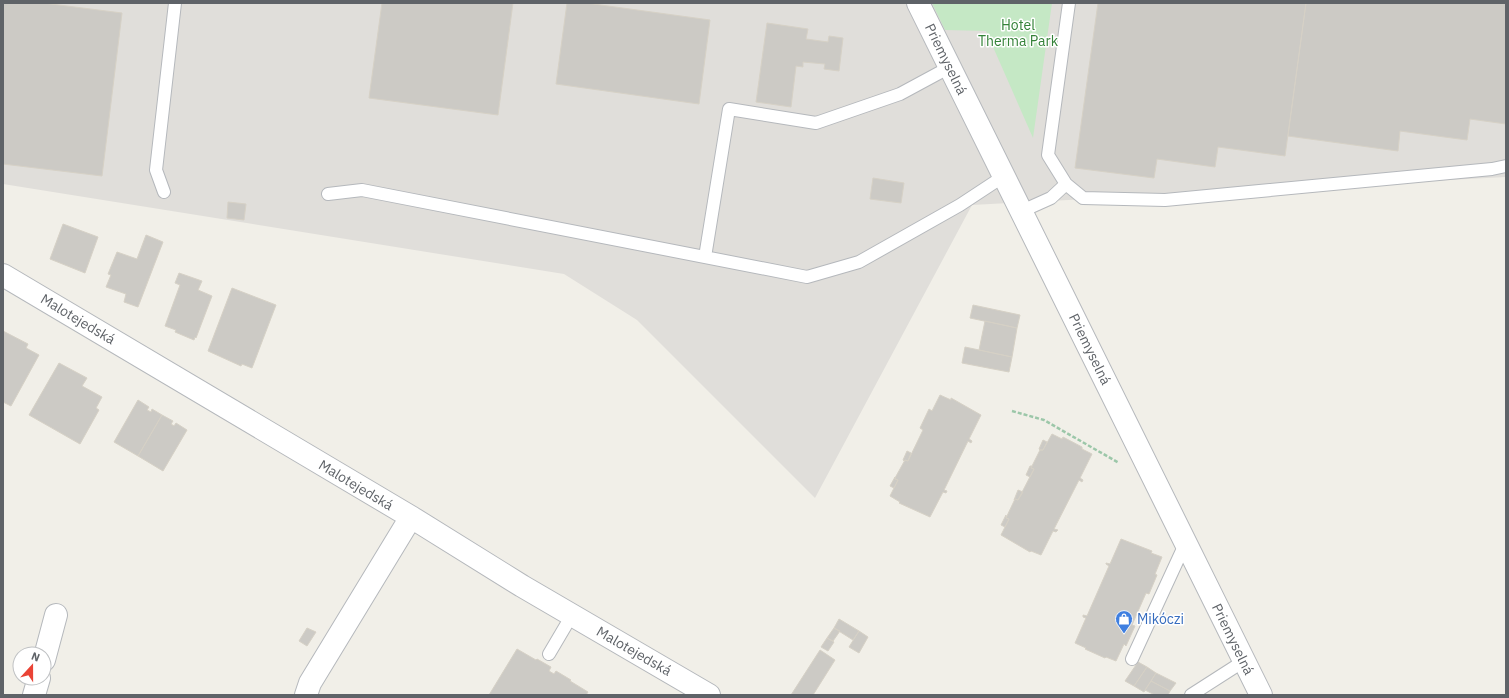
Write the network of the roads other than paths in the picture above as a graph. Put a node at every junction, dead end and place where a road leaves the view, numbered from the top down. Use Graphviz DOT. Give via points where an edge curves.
graph roads {
  1 [pos="175,3"];
  2 [pos="918,3"];
  3 [pos="1069,3"];
  4 [pos="950,67"];
  5 [pos="1506,166"];
  6 [pos="1004,176"];
  7 [pos="1066,184"];
  8 [pos="164,192"];
  9 [pos="328,194"];
  10 [pos="1022,211"];
  11 [pos="705,257"];
  12 [pos="3,275"];
  13 [pos="411,517"];
  14 [pos="1186,542"];
  15 [pos="56,615"];
  16 [pos="572,615"];
  17 [pos="48,646"];
  18 [pos="549,654"];
  19 [pos="1132,659"];
  20 [pos="1244,661"];
  21 [pos="306,695"];
  22 [pos="709,695"];
  23 [pos="1191,695"];
  24 [pos="1261,695"];
  1 -- 8 [label="lane" via="156,170"];
  2 -- 4 [label="street, Priemyselná"];
  3 -- 7 [label="lane" via="1048,155"];
  4 -- 6 [label="street, Priemyselná"];
  4 -- 11 [label="lane" via="900,94 816,123 729,109"];
  5 -- 7 [label="lane" via="1165,200 1083,198"];
  6 -- 10 [label="street, Priemyselná"];
  6 -- 11 [label="lane" via="960,205 859,262 807,277"];
  7 -- 10 [label="lane" via="1051,198"];
  9 -- 11 [label="lane" via="362,190"];
  10 -- 14 [label="street, Priemyselná"];
  12 -- 13 [label="street, Malotejedská"];
  13 -- 16 [label="street, Malotejedská"];
  13 -- 21 [label="street" via="310,683"];
  14 -- 19 [label="lane"];
  14 -- 20 [label="street, Priemyselná"];
  15 -- 17 [label="street"];
  16 -- 18 [label="lane"];
  16 -- 22 [label="street, Malotejedská"];
  20 -- 23 [label="lane"];
  20 -- 24 [label="street, Priemyselná"];
}
